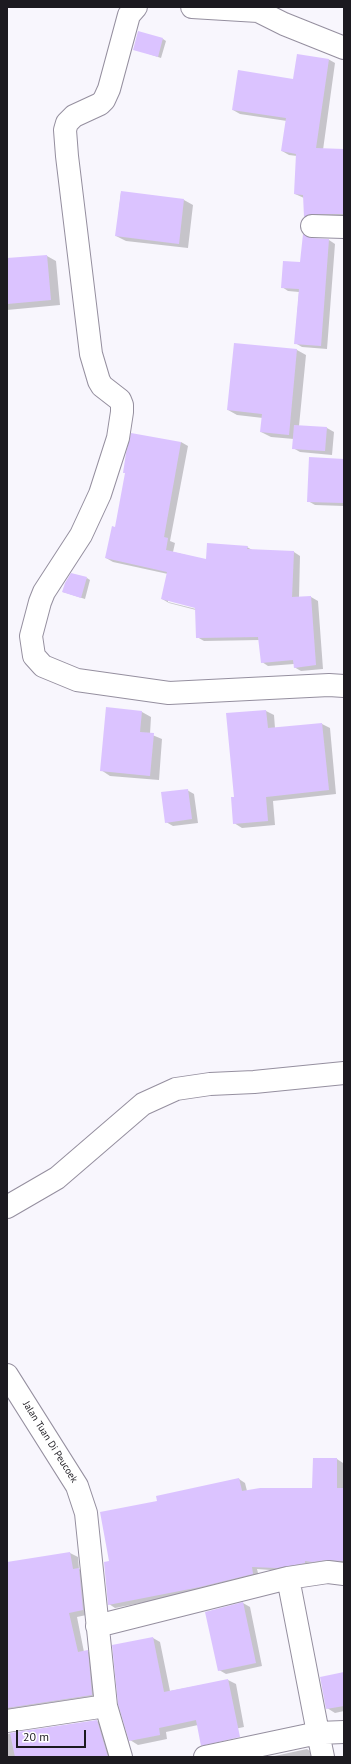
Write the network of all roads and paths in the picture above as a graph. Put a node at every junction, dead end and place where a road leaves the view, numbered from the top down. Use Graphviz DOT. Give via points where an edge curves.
graph roads {
  1 [pos="136,7"];
  2 [pos="192,7"];
  3 [pos="258,9"];
  4 [pos="344,48"];
  5 [pos="312,226"];
  6 [pos="344,226"];
  7 [pos="344,686"];
  8 [pos="344,1073"];
  9 [pos="7,1207"];
  10 [pos="7,1375"];
  11 [pos="344,1574"];
  12 [pos="288,1578"];
  13 [pos="97,1626"];
  14 [pos="106,1706"];
  15 [pos="7,1721"];
  16 [pos="344,1732"];
  17 [pos="318,1733"];
  18 [pos="121,1757"];
  19 [pos="205,1757"];
  20 [pos="323,1757"];
  1 -- 7 [label="street" via="129,15 104,100 74,116 67,123 65,130 91,354 99,381 120,400 122,412 118,438 100,494 81,535 40,602 31,636 34,656 44,666 77,680 169,692"];
  2 -- 3 [label="street"];
  3 -- 4 [label="street" via="284,24"];
  5 -- 6 [label="street"];
  8 -- 9 [label="street" via="176,1089 143,1104 57,1178"];
  10 -- 13 [label="street, Jalan Tuan Di Peucoek" via="77,1486 86,1513"];
  11 -- 12 [label="street" via="328,1572"];
  12 -- 13 [label="street"];
  12 -- 17 [label="street"];
  13 -- 14 [label="street, Jalan Tuan Di Peucoek"];
  14 -- 15 [label="street"];
  14 -- 18 [label="street, Jalan Tuan Di Peucoek"];
  16 -- 17 [label="street"];
  17 -- 19 [label="street"];
  17 -- 20 [label="street"];
}
